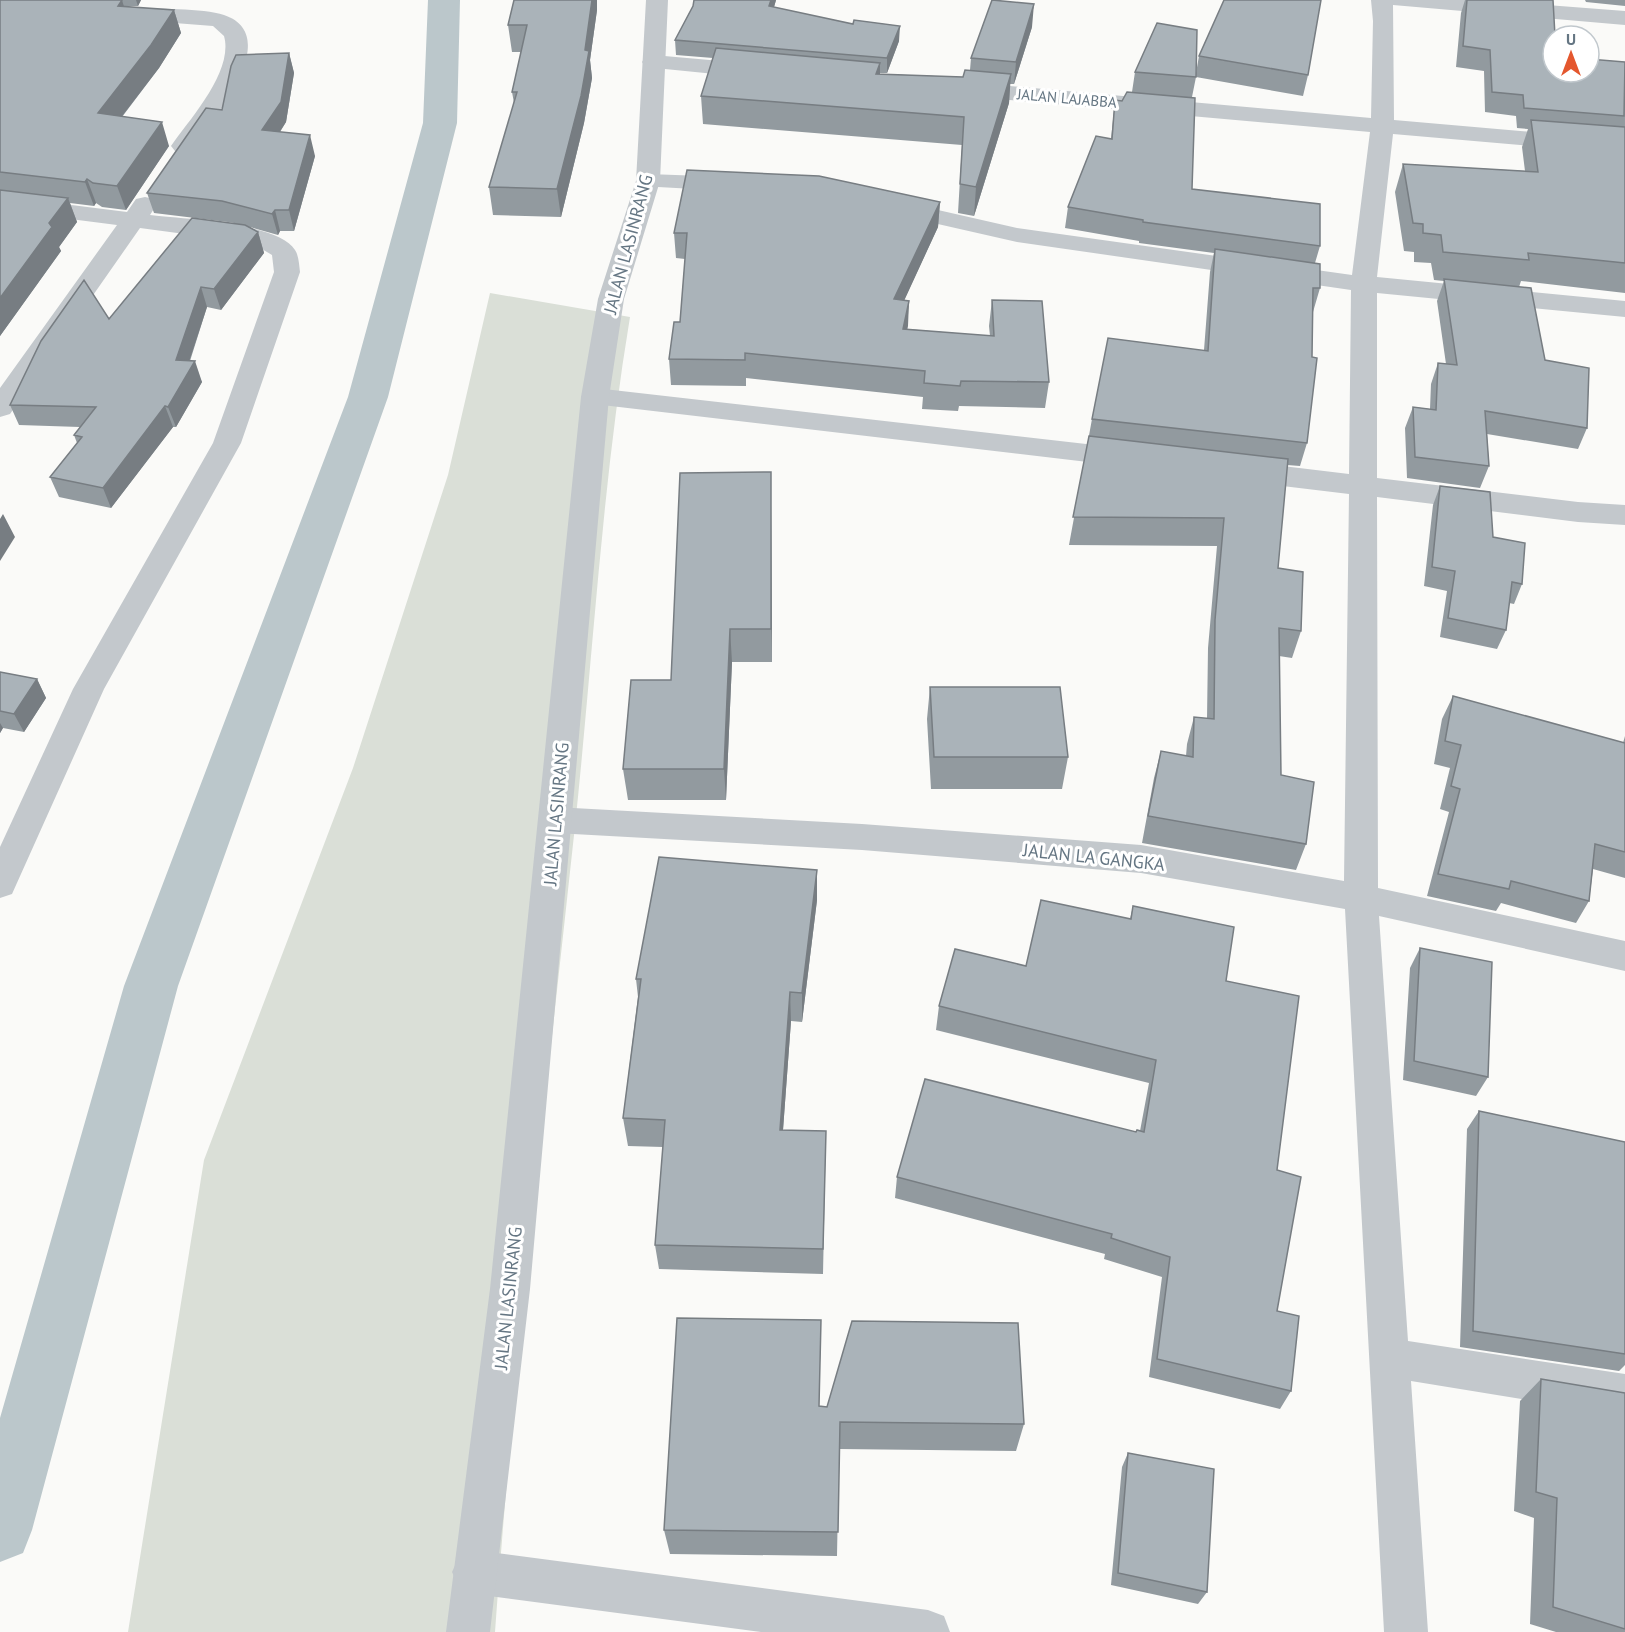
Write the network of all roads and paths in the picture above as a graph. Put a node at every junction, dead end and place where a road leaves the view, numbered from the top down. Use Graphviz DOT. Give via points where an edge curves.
graph roads {
  1 [pos="657,0"];
  2 [pos="1382,0"];
  3 [pos="1400,0"];
  4 [pos="105,12"];
  5 [pos="1625,18"];
  6 [pos="652,62"];
  7 [pos="782,73"];
  8 [pos="947,88"];
  9 [pos="1382,126"];
  10 [pos="1625,147"];
  11 [pos="648,181"];
  12 [pos="752,185"];
  13 [pos="0,203"];
  14 [pos="873,203"];
  15 [pos="134,220"];
  16 [pos="1364,284"];
  17 [pos="1625,309"];
  18 [pos="595,397"];
  19 [pos="0,408"];
  20 [pos="1151,461"];
  21 [pos="1210,468"];
  22 [pos="1364,485"];
  23 [pos="1625,515"];
  24 [pos="555,820"];
  25 [pos="0,884"];
  26 [pos="1361,898"];
  27 [pos="1625,956"];
  28 [pos="1390,1358"];
  29 [pos="1625,1395"];
  30 [pos="474,1572"];
  31 [pos="468,1632"];
  32 [pos="928,1632"];
  33 [pos="1406,1632"];
  1 -- 6 [label="street, JALAN LASINRANG"];
  2 -- 9 [label="street"];
  3 -- 5 [label="street"];
  4 -- 15 [label="street" via="218,20 228,25 237,43 233,66 222,89"];
  6 -- 7 [label="street"];
  6 -- 11 [label="street, JALAN LASINRANG"];
  8 -- 9 [label="street, JALAN LAJABBA"];
  9 -- 10 [label="street, JALAN LAJABBA"];
  9 -- 16 [label="street"];
  11 -- 12 [label="street"];
  11 -- 18 [label="street, JALAN LASINRANG" via="611,299"];
  13 -- 15 [label="street"];
  14 -- 16 [label="street" via="1017,235"];
  15 -- 19 [label="street"];
  15 -- 25 [label="street" via="258,236 284,252 287,272 227,443 89,689"];
  16 -- 17 [label="street"];
  16 -- 22 [label="street"];
  18 -- 20 [label="street"];
  18 -- 24 [label="street, JALAN LASINRANG"];
  21 -- 22 [label="street"];
  22 -- 23 [label="street"];
  22 -- 26 [label="street"];
  24 -- 26 [label="street, JALAN LA GANGKA" via="862,837 1142,859"];
  24 -- 30 [label="street, JALAN LASINRANG" via="510,1289"];
  26 -- 27 [label="street, JALAN LA GANGKA"];
  26 -- 28 [label="street"];
  28 -- 29 [label="street"];
  28 -- 33 [label="street"];
  30 -- 31 [label="street, JALAN LASINRANG"];
  30 -- 32 [label="street"];
}
